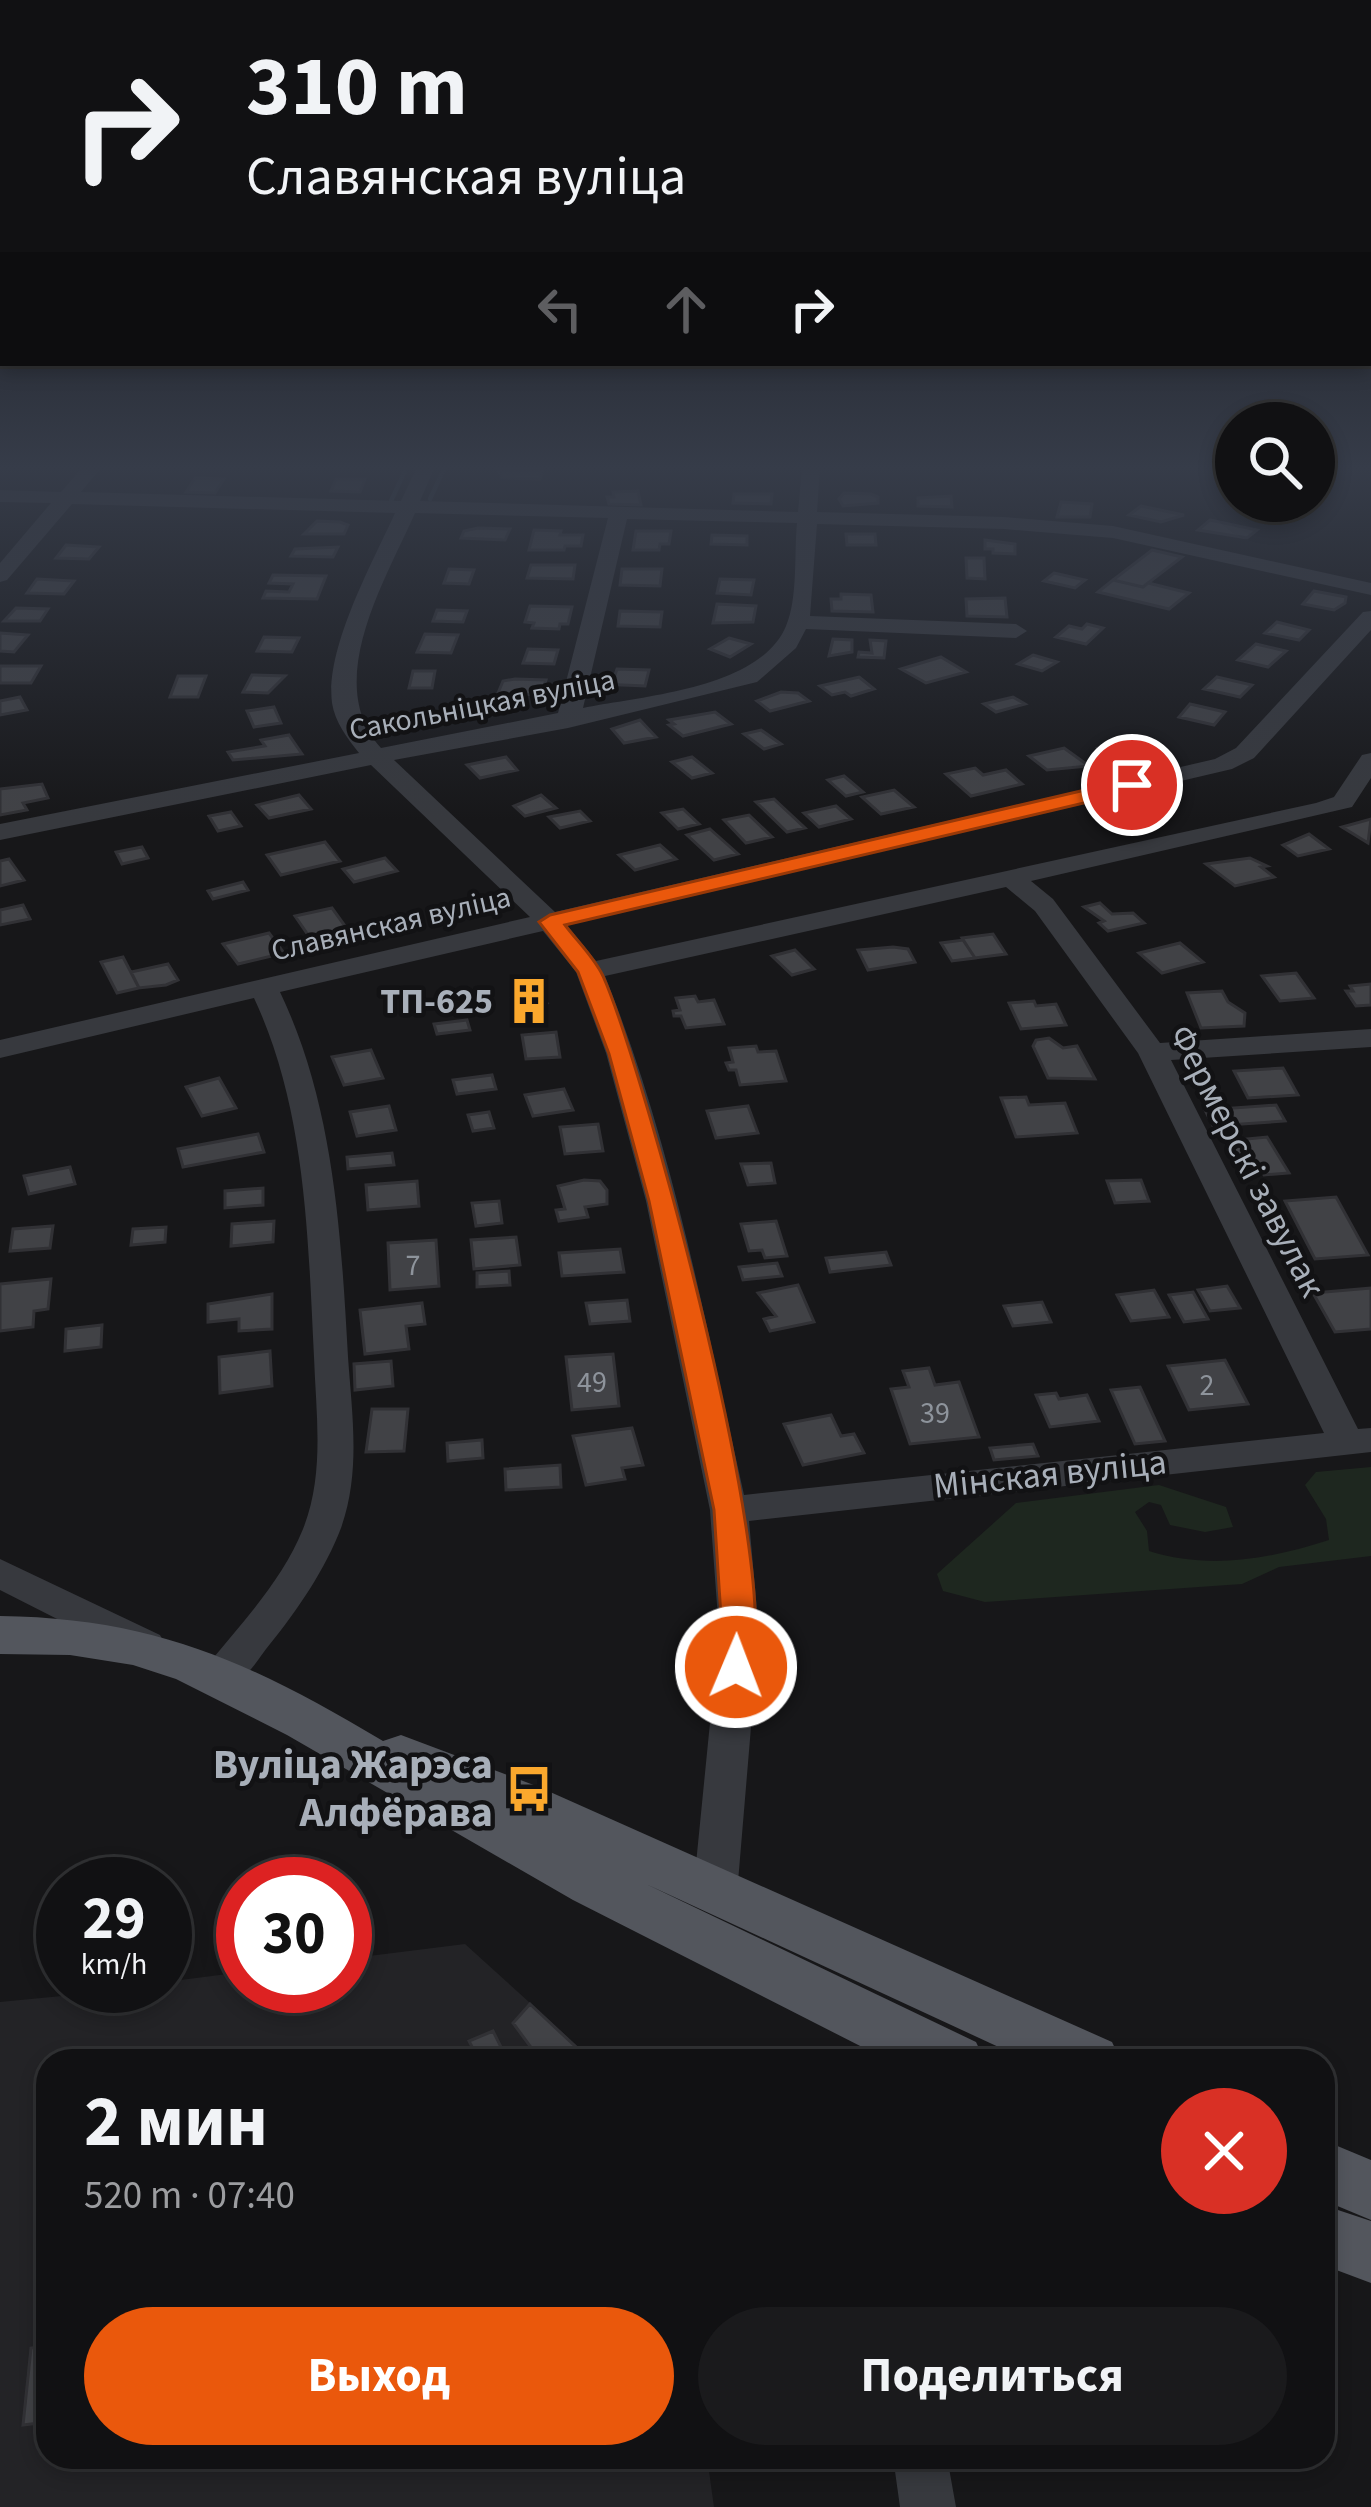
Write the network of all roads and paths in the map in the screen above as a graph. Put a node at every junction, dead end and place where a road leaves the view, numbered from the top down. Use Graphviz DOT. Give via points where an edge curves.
graph roads {
  1 [pos="378,586"];
  2 [pos="601,586"];
  3 [pos="801,586"];
  4 [pos="1371,617"];
  5 [pos="800,622"];
  6 [pos="1016,631"];
  7 [pos="568,721"];
  8 [pos="374,755"];
  9 [pos="1371,760"];
  10 [pos="0,832"];
  11 [pos="1010,877"];
  12 [pos="550,922"];
  13 [pos="589,971"];
  14 [pos="262,987"];
  15 [pos="1371,1037"];
  16 [pos="0,1048"];
  17 [pos="1152,1052"];
  18 [pos="1359,1441"];
  19 [pos="729,1510"];
  20 [pos="0,1573"];
  21 [pos="0,1635"];
  22 [pos="153,1649"];
  23 [pos="223,1674"];
  24 [pos="711,1920"];
  25 [pos="938,1993"];
  26 [pos="918,2049"];
  27 [pos="930,2049"];
  28 [pos="1064,2049"];
  29 [pos="1335,2174"];
  30 [pos="1371,2191"];
  31 [pos="1335,2239"];
  32 [pos="1371,2252"];
  33 [pos="922,2469"];
  34 [pos="928,2507"];
  1 -- 8 [label="street" via="342,678 351,725"];
  2 -- 7 [label="street"];
  3 -- 5 [label="street"];
  4 -- 12 [label="street, Славянская вуліца" via="1245,753 1223,764"];
  5 -- 6 [label="street"];
  5 -- 7 [label="street, Сакольніцкая вуліца" via="749,677"];
  7 -- 8 [label="street, Сакольніцкая вуліца"];
  8 -- 10 [label="street, Сакольніцкая вуліца"];
  8 -- 12 [label="street"];
  9 -- 11 [label="street" via="1343,802 1323,809"];
  11 -- 13 [label="street"];
  11 -- 17 [label="street, Фермерскі завулак" via="1044,905"];
  12 -- 13 [label="street"];
  12 -- 14 [label="street, Славянская вуліца"];
  13 -- 19 [label="street" via="662,1201"];
  14 -- 16 [label="street, Славянская вуліца"];
  14 -- 23 [label="street" via="291,1046 323,1209 337,1465 322,1529 278,1607"];
  15 -- 17 [label="street"];
  17 -- 18 [label="street, Фермерскі завулак"];
  18 -- 19 [label="street, Мінская вуліца"];
  19 -- 24 [label="street" via="739,1632"];
  20 -- 22 [label="street"];
  21 -- 22 [label="main road" via="75,1635"];
  22 -- 23 [label="main road"];
  23 -- 24 [label="main road" via="407,1785"];
  24 -- 25 [label="main road"];
  24 -- 26 [label="main road"];
  25 -- 27 [label="street"];
  25 -- 28 [label="main road"];
  29 -- 30 [label="main road"];
  31 -- 32 [label="main road"];
  33 -- 34 [label="street"];
}
